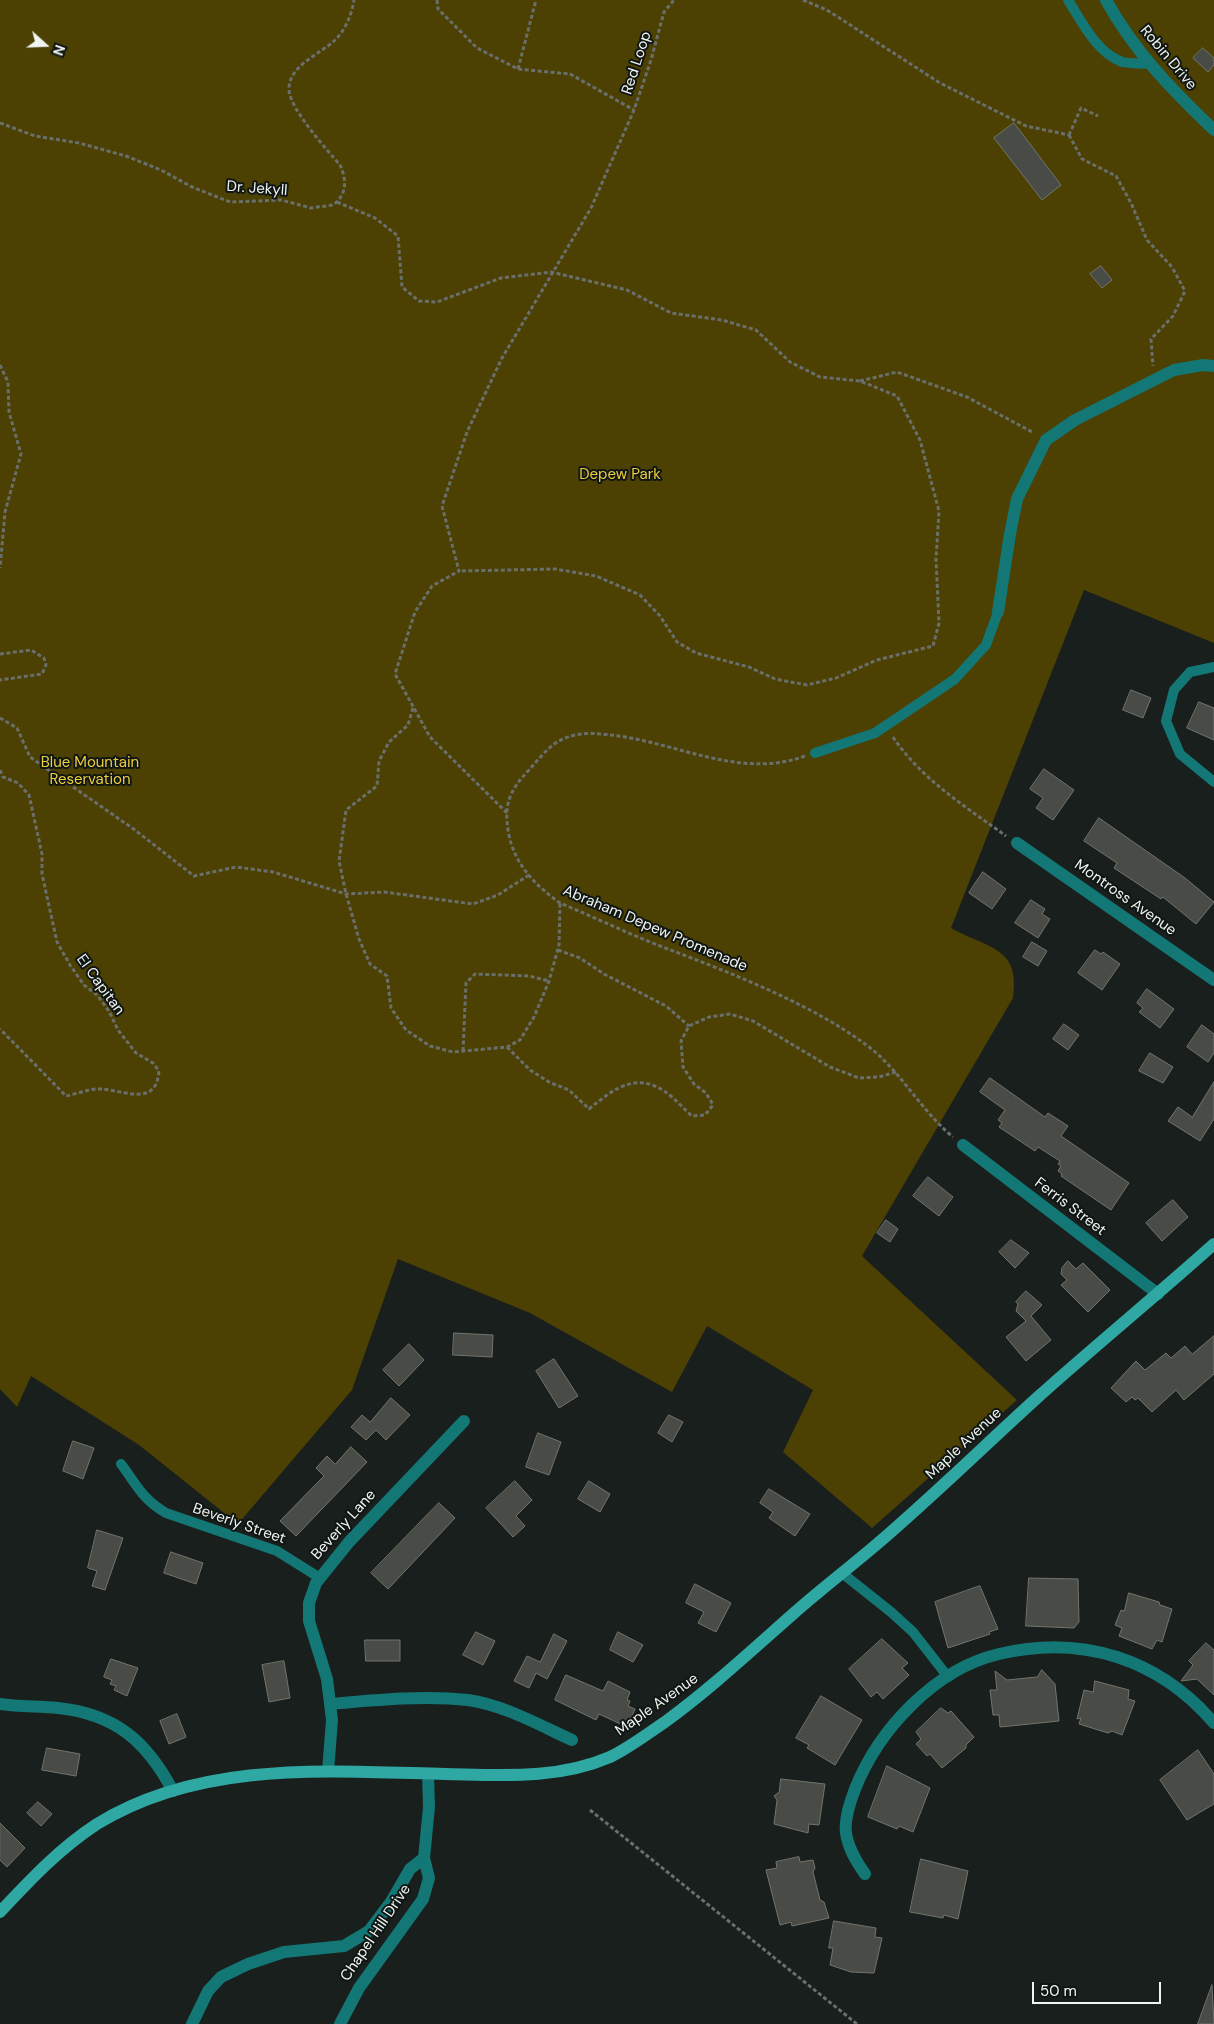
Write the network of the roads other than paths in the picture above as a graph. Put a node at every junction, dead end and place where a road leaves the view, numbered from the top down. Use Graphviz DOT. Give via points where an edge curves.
graph roads {
  1 [pos="1068,0"];
  2 [pos="1106,0"];
  3 [pos="1149,64"];
  4 [pos="1214,130"];
  5 [pos="1214,366"];
  6 [pos="998,612"];
  7 [pos="1214,666"];
  8 [pos="815,752"];
  9 [pos="1214,782"];
  10 [pos="1017,843"];
  11 [pos="1214,980"];
  12 [pos="963,1145"];
  13 [pos="1214,1244"];
  14 [pos="1158,1294"];
  15 [pos="464,1422"];
  16 [pos="121,1464"];
  17 [pos="842,1573"];
  18 [pos="320,1578"];
  19 [pos="948,1677"];
  20 [pos="0,1704"];
  21 [pos="330,1704"];
  22 [pos="1214,1723"];
  23 [pos="572,1740"];
  24 [pos="328,1772"];
  25 [pos="428,1774"];
  26 [pos="173,1791"];
  27 [pos="424,1858"];
  28 [pos="865,1874"];
  29 [pos="0,1912"];
  30 [pos="192,2024"];
  31 [pos="340,2024"];
  1 -- 3 [label="lane" via="1106,54 1123,62"];
  2 -- 3 [label="street, Robin Drive"];
  3 -- 4 [label="street, Robin Drive"];
  5 -- 6 [label="street" via="1174,370 1074,420 1046,440 1017,500"];
  6 -- 8 [label="lane" via="986,645 955,680 875,733"];
  7 -- 9 [label="lane" via="1190,672 1174,690 1166,721 1180,754"];
  10 -- 11 [label="street, Montross Avenue"];
  12 -- 14 [label="street, Ferris Street"];
  13 -- 14 [label="street, Maple Avenue"];
  14 -- 17 [label="street, Maple Avenue"];
  15 -- 18 [label="street, Beverly Lane" via="349,1542"];
  16 -- 18 [label="lane, Beverly Street" via="150,1504 173,1517 278,1551"];
  17 -- 19 [label="lane" via="913,1632"];
  17 -- 25 [label="street, Maple Avenue" via="704,1693 610,1757 571,1771 526,1776"];
  18 -- 21 [label="street, Beverly Lane" via="309,1603 309,1621 327,1680"];
  19 -- 22 [label="street" via="998,1654 1025,1649 1109,1654 1158,1674 1182,1691"];
  19 -- 28 [label="street" via="888,1731 859,1778 850,1803 846,1832 853,1858"];
  20 -- 26 [label="street" via="83,1712 124,1729 160,1766"];
  21 -- 23 [label="street" via="469,1700 520,1717"];
  21 -- 24 [label="street, Beverly Lane"];
  24 -- 25 [label="street, Maple Avenue"];
  24 -- 26 [label="street, Maple Avenue" via="240,1775"];
  25 -- 27 [label="street, Chapel Hill Drive" via="429,1807"];
  26 -- 29 [label="street, Maple Avenue" via="144,1800 98,1824 34,1875"];
  27 -- 30 [label="street, Chapel Hill Drive" via="410,1869 369,1931 344,1946 284,1952 222,1977 208,1991"];
  27 -- 31 [label="street, Chapel Hill Drive" via="429,1878 423,1898 359,1988"];
}
